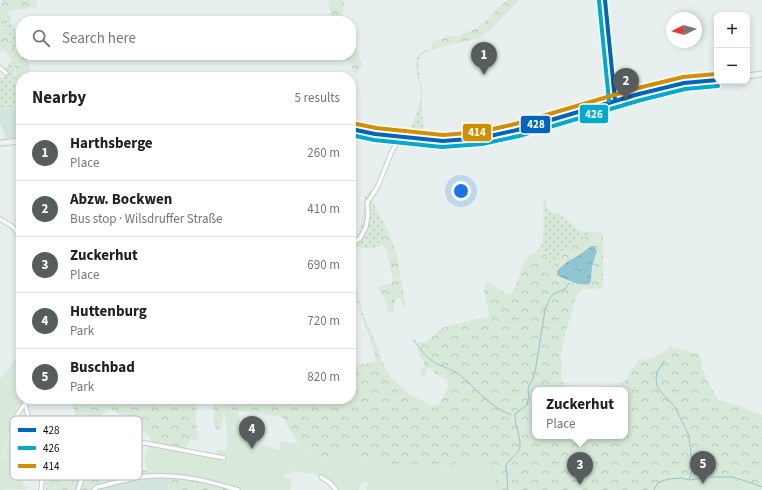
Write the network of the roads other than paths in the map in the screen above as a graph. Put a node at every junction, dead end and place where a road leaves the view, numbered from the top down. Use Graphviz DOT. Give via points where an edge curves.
graph roads {
  1 [pos="605,0"];
  2 [pos="0,68"];
  3 [pos="6,73"];
  4 [pos="762,74"];
  5 [pos="750,76"];
  6 [pos="714,80"];
  7 [pos="614,100"];
  8 [pos="356,130"];
  9 [pos="401,137"];
  10 [pos="16,141"];
  11 [pos="0,143"];
  12 [pos="0,219"];
  13 [pos="16,232"];
  14 [pos="356,241"];
  15 [pos="24,404"];
  16 [pos="25,404"];
  17 [pos="16,416"];
  18 [pos="28,416"];
  19 [pos="142,444"];
  20 [pos="224,458"];
  21 [pos="142,477"];
  22 [pos="321,477"];
  23 [pos="42,480"];
  24 [pos="82,480"];
  25 [pos="128,480"];
  26 [pos="41,490"];
  27 [pos="78,490"];
  28 [pos="94,490"];
  29 [pos="238,490"];
  30 [pos="336,490"];
  1 -- 7 [label="street"];
  2 -- 3 [label="street"];
  4 -- 5 [label="main road"];
  6 -- 7 [label="main road" via="684,84"];
  7 -- 9 [label="main road" via="493,136 454,141"];
  8 -- 9 [label="main road"];
  9 -- 14 [label="street" via="367,203 366,226"];
  10 -- 11 [label="main road"];
  12 -- 13 [label="street"];
  15 -- 17 [label="street"];
  16 -- 18 [label="street"];
  19 -- 20 [label="street"];
  21 -- 29 [label="street" via="168,475 193,478"];
  22 -- 30 [label="street"];
  23 -- 26 [label="street"];
  24 -- 27 [label="street"];
  25 -- 28 [label="street" via="97,487"];
}
